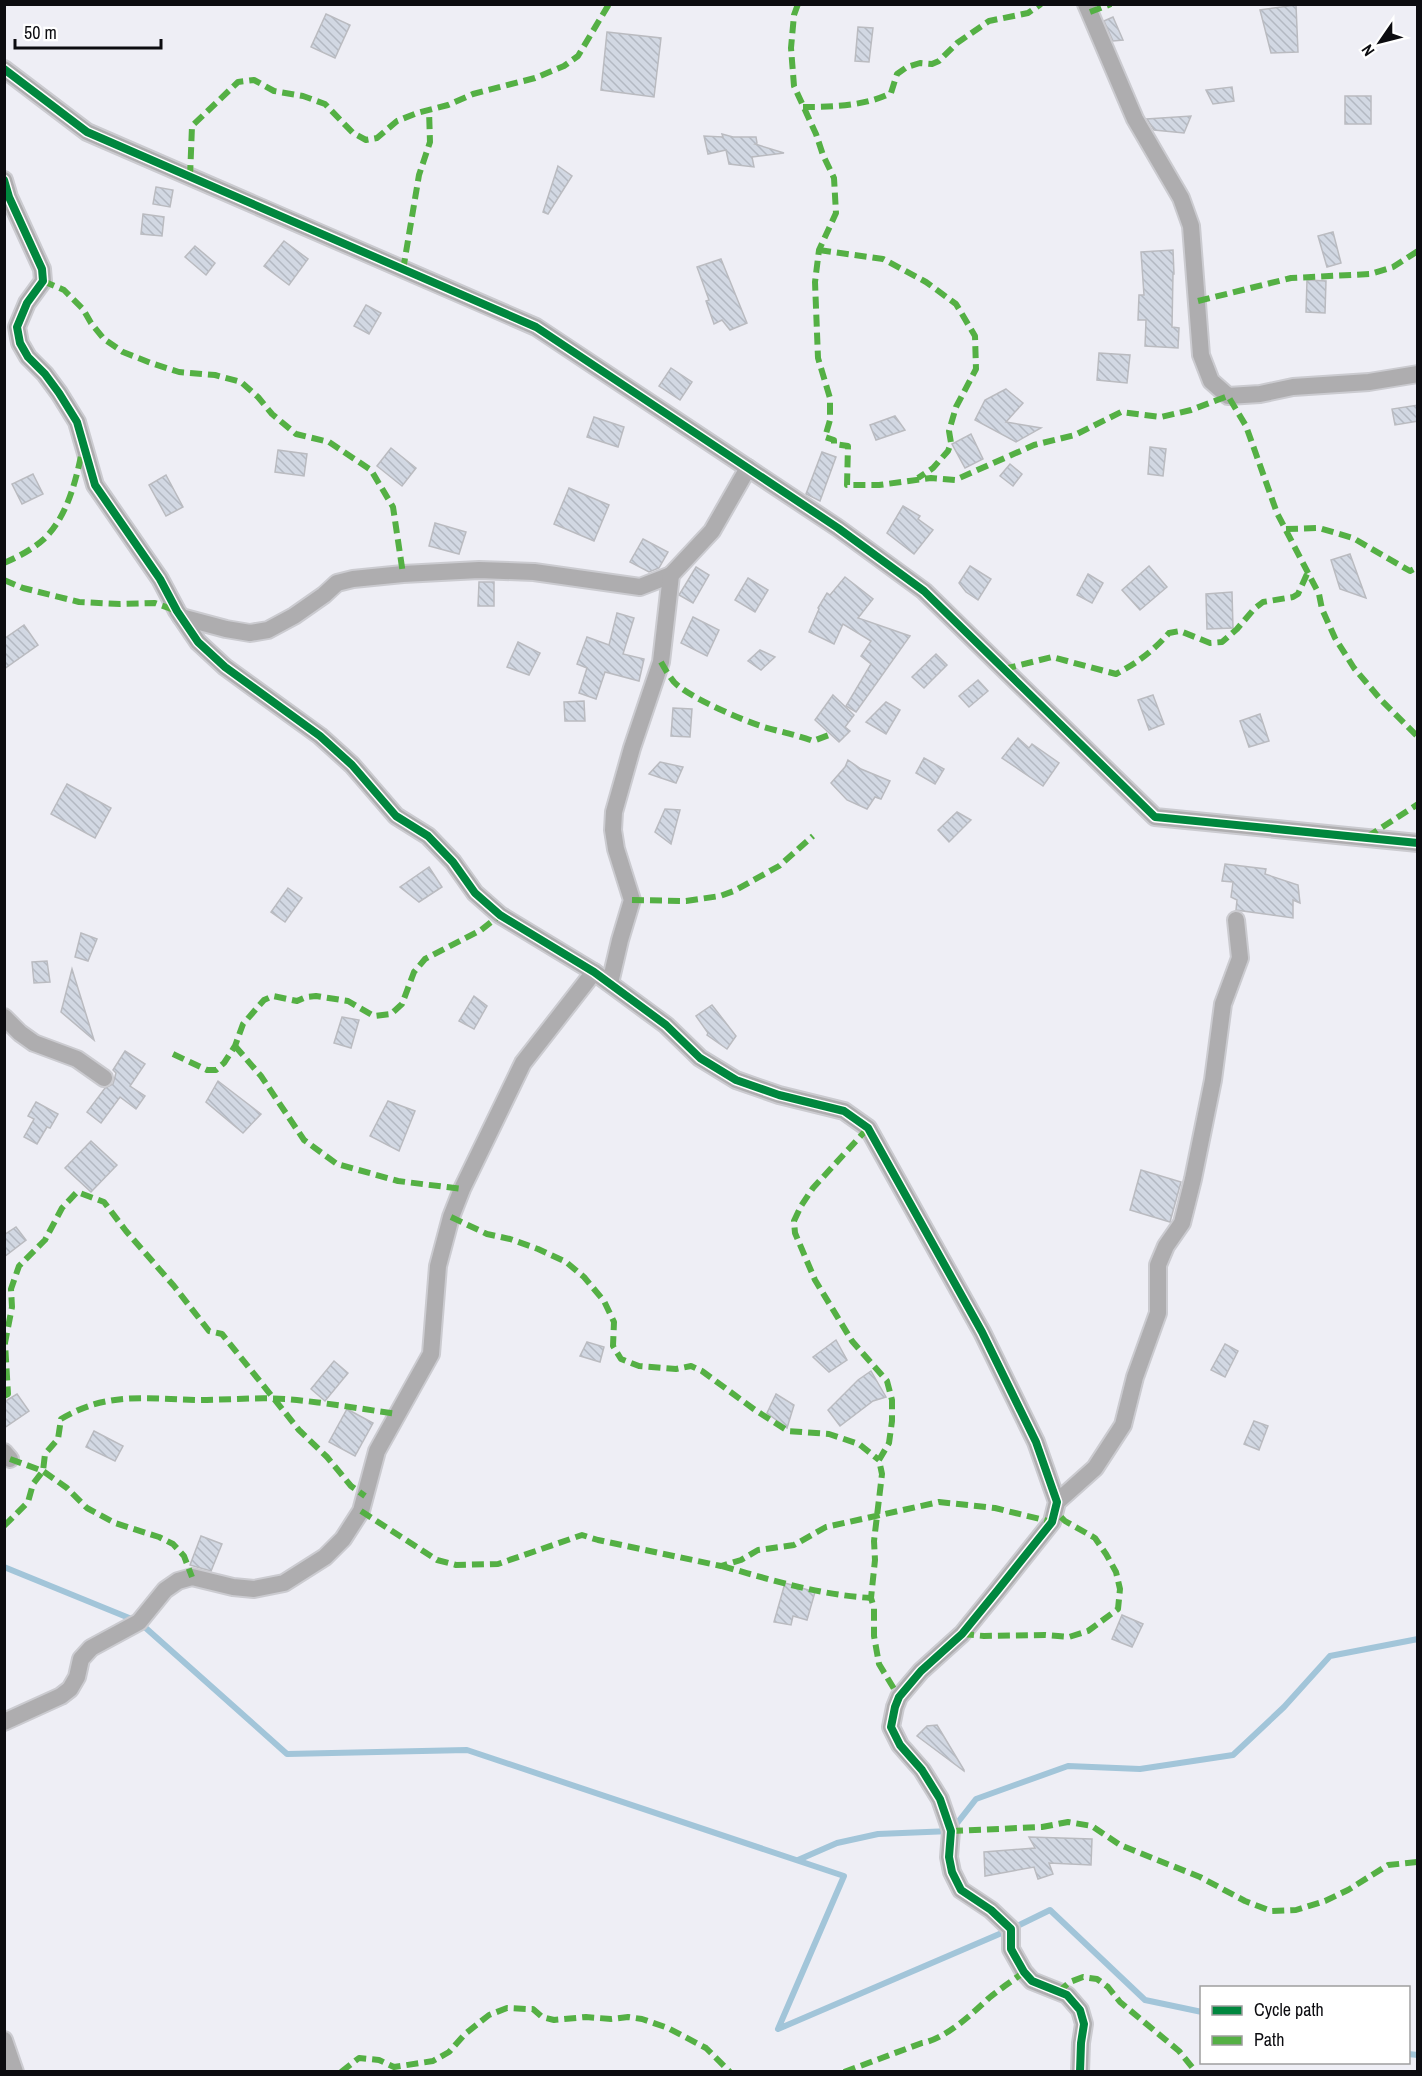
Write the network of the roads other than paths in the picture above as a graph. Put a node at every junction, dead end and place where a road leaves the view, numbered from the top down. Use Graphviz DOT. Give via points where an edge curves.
graph roads {
  1 [pos="1086,4"];
  2 [pos="5,75"];
  3 [pos="4,180"];
  4 [pos="1418,374"];
  5 [pos="748,468"];
  6 [pos="671,575"];
  7 [pos="181,617"];
  8 [pos="1418,843"];
  9 [pos="1236,921"];
  10 [pos="594,972"];
  11 [pos="610,983"];
  12 [pos="4,1017"];
  13 [pos="104,1078"];
  14 [pos="1057,1502"];
  15 [pos="4,1722"];
  16 [pos="4,2040"];
  17 [pos="15,2072"];
  18 [pos="1080,2072"];
  1 -- 4 [label="street" via="1135,119 1181,198 1191,226 1201,355 1211,381 1228,396"];
  2 -- 5 [label="street" via="87,132 536,327"];
  3 -- 7 [label="street" via="42,269 43,281 27,303 17,327 20,343 60,393 77,422 96,485"];
  5 -- 6 [label="street" via="712,531"];
  5 -- 8 [label="street" via="924,591 1155,817"];
  6 -- 7 [label="street" via="640,587 534,572 403,574 337,584 268,630 250,633"];
  6 -- 11 [label="street" via="661,662 614,812 616,849 632,900"];
  7 -- 10 [label="street" via="198,642 225,667 320,736 352,765 396,816 428,836 475,893 500,915"];
  9 -- 14 [label="street" via="1240,958 1223,1004 1213,1080 1182,1223 1158,1265 1158,1313 1123,1425 1095,1468"];
  10 -- 11 [label="street"];
  10 -- 15 [label="street" via="523,1063 462,1189 438,1266 431,1354 377,1452 361,1511 343,1539 325,1557 284,1583 254,1589 192,1577 178,1581 165,1590 140,1622 91,1648 81,1659 70,1689"];
  11 -- 14 [label="street" via="666,1025 700,1058 736,1080 844,1111 868,1128 982,1332 1036,1442"];
  12 -- 13 [label="street" via="34,1044 77,1059"];
  14 -- 18 [label="street" via="1052,1522 997,1591 962,1634 921,1671 899,1698 891,1727 940,1799 951,1831 952,1872 961,1890 1011,1929 1011,1948 1032,1981 1067,1995 1080,2010 1084,2024"];
  16 -- 17 [label="street"];
}
